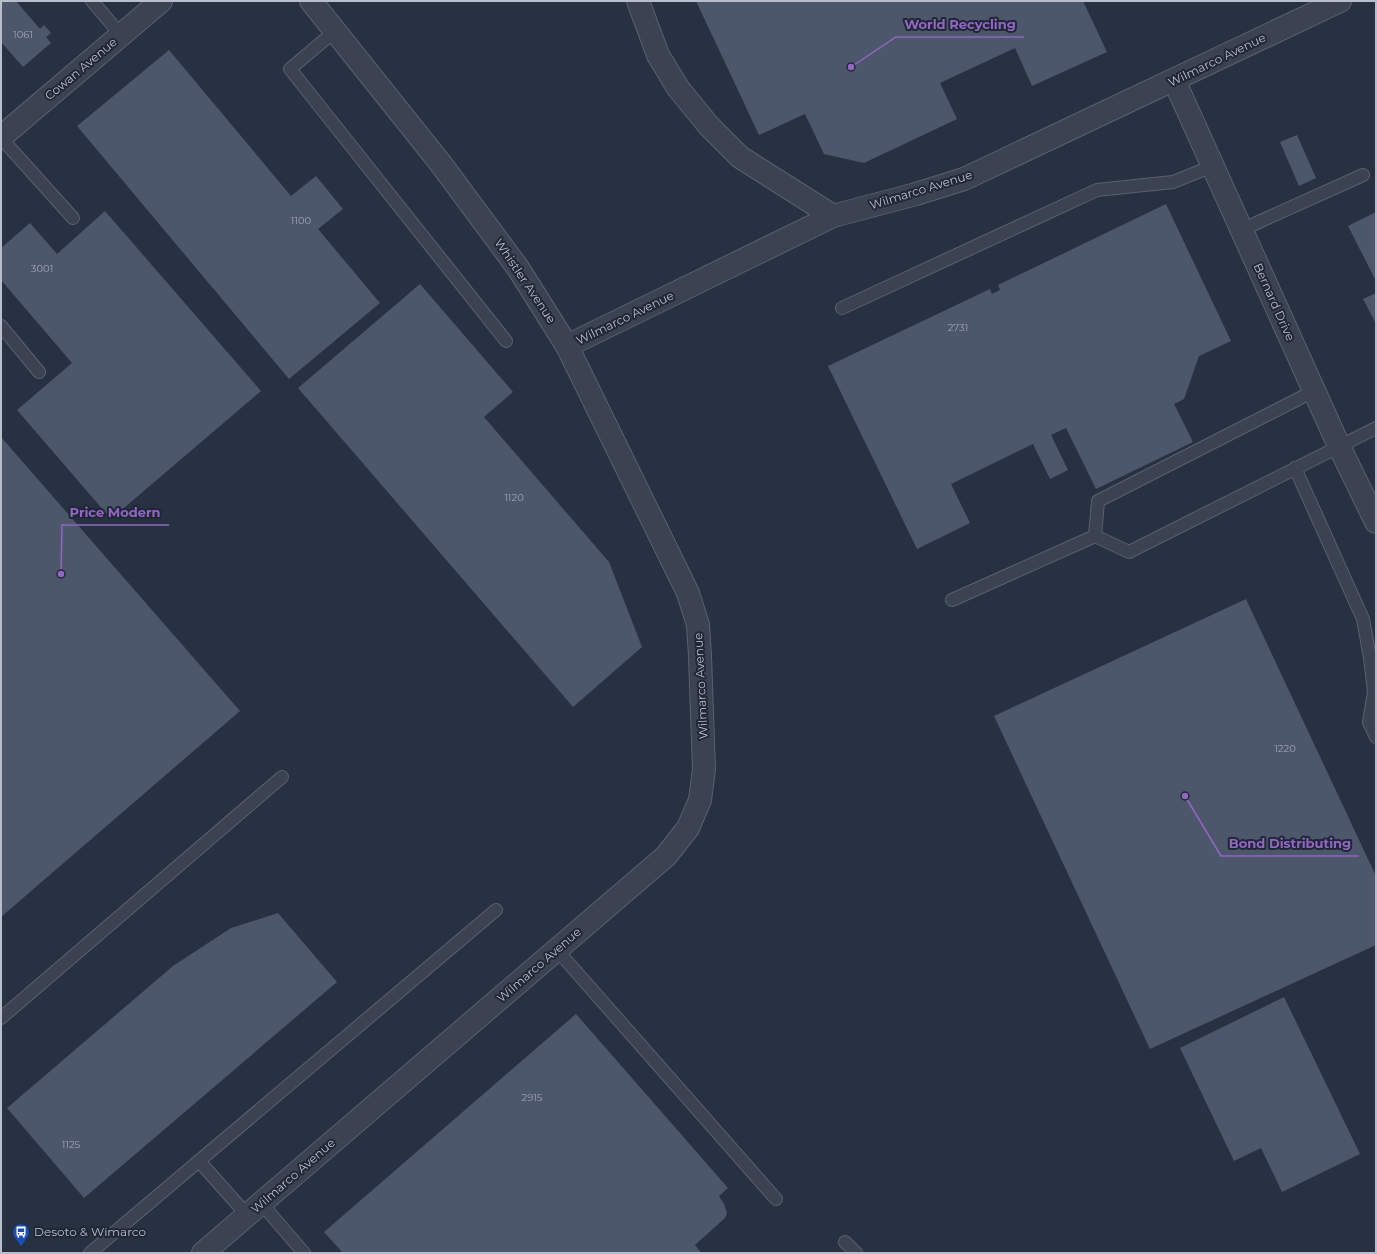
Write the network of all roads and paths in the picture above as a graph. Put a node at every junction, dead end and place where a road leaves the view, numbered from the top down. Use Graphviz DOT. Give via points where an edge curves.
graph roads {
  1 [pos="92,1"];
  2 [pos="161,1"];
  3 [pos="311,1"];
  4 [pos="638,1"];
  5 [pos="1340,1"];
  6 [pos="335,31"];
  7 [pos="121,35"];
  8 [pos="1174,80"];
  9 [pos="1,138"];
  10 [pos="1213,166"];
  11 [pos="1363,175"];
  12 [pos="833,216"];
  13 [pos="73,218"];
  14 [pos="1242,230"];
  15 [pos="842,308"];
  16 [pos="1,326"];
  17 [pos="506,341"];
  18 [pos="567,346"];
  19 [pos="39,372"];
  20 [pos="1314,391"];
  21 [pos="1376,428"];
  22 [pos="1339,446"];
  23 [pos="1296,468"];
  24 [pos="1376,522"];
  25 [pos="1094,536"];
  26 [pos="688,593"];
  27 [pos="952,600"];
  28 [pos="1376,737"];
  29 [pos="282,778"];
  30 [pos="496,910"];
  31 [pos="556,950"];
  32 [pos="1,1018"];
  33 [pos="199,1161"];
  34 [pos="776,1199"];
  35 [pos="254,1209"];
  36 [pos="845,1242"];
  37 [pos="90,1253"];
  38 [pos="203,1253"];
  39 [pos="304,1253"];
  40 [pos="856,1253"];
  1 -- 7 [label="lane"];
  2 -- 7 [label="street, Cowan Avenue"];
  3 -- 6 [label="street, Whistler Avenue"];
  4 -- 12 [label="street" via="658,54 678,88 709,126 740,156"];
  5 -- 8 [label="street, Wilmarco Avenue"];
  6 -- 17 [label="lane" via="290,69"];
  6 -- 18 [label="street, Whistler Avenue" via="441,164 518,268"];
  7 -- 9 [label="street, Cowan Avenue"];
  8 -- 10 [label="street, Bernard Drive"];
  8 -- 12 [label="street, Wilmarco Avenue" via="964,179"];
  9 -- 13 [label="lane"];
  10 -- 14 [label="street, Bernard Drive"];
  10 -- 15 [label="lane" via="1173,182 1097,190"];
  11 -- 14 [label="lane"];
  12 -- 18 [label="street, Wilmarco Avenue"];
  14 -- 20 [label="street, Bernard Drive"];
  16 -- 19 [label="lane"];
  18 -- 26 [label="street, Whistler Avenue"];
  20 -- 22 [label="street, Bernard Drive"];
  20 -- 25 [label="lane" via="1098,502"];
  21 -- 22 [label="lane"];
  22 -- 23 [label="lane"];
  22 -- 24 [label="street, Bernard Drive"];
  23 -- 25 [label="lane" via="1129,552"];
  23 -- 28 [label="lane" via="1363,619 1374,692 1369,722"];
  25 -- 27 [label="lane"];
  26 -- 31 [label="street, Wilmarco Avenue" via="698,625 700,656 704,769 700,800 688,828 666,856"];
  29 -- 32 [label="lane"];
  30 -- 33 [label="lane"];
  31 -- 34 [label="lane"];
  31 -- 35 [label="street, Wilmarco Avenue"];
  33 -- 35 [label="lane"];
  33 -- 37 [label="lane"];
  35 -- 38 [label="street, Wilmarco Avenue"];
  35 -- 39 [label="lane"];
  36 -- 40 [label="lane"];
}
